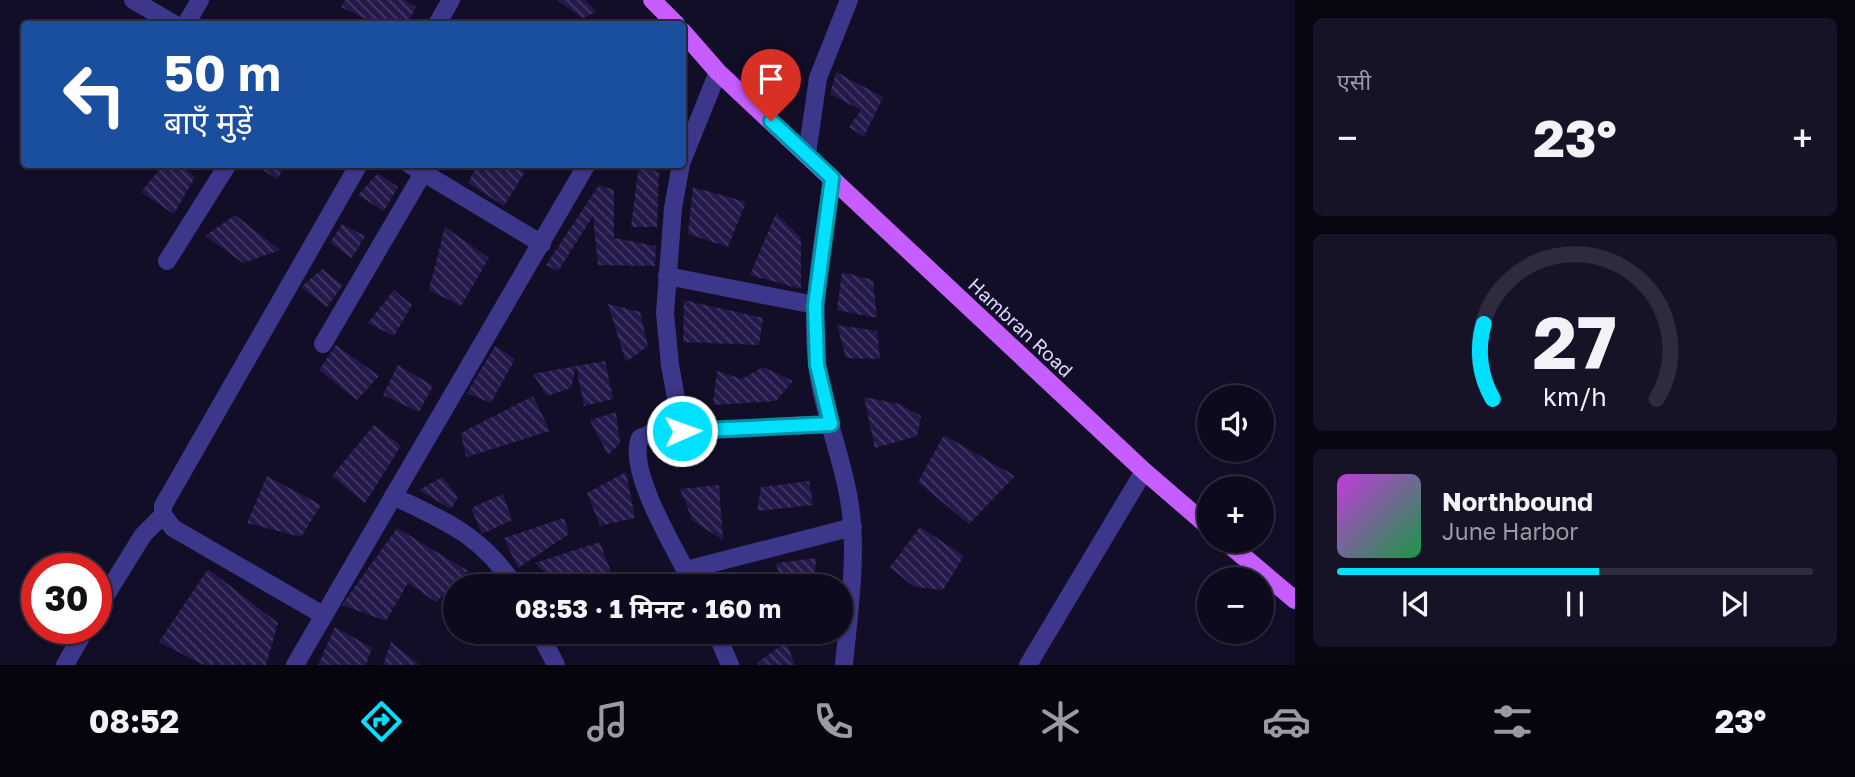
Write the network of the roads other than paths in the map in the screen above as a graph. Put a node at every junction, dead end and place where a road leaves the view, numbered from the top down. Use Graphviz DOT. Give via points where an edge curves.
graph roads {
  1 [pos="133,0"];
  2 [pos="200,0"];
  3 [pos="450,0"];
  4 [pos="652,0"];
  5 [pos="849,0"];
  6 [pos="169,21"];
  7 [pos="188,21"];
  8 [pos="439,21"];
  9 [pos="671,21"];
  10 [pos="686,37"];
  11 [pos="718,72"];
  12 [pos="686,153"];
  13 [pos="807,154"];
  14 [pos="225,168"];
  15 [pos="357,168"];
  16 [pos="585,168"];
  17 [pos="681,168"];
  18 [pos="416,169"];
  19 [pos="832,178"];
  20 [pos="541,244"];
  21 [pos="167,261"];
  22 [pos="667,275"];
  23 [pos="815,305"];
  24 [pos="323,344"];
  25 [pos="831,424"];
  26 [pos="682,431"];
  27 [pos="1144,471"];
  28 [pos="393,496"];
  29 [pos="163,516"];
  30 [pos="1197,517"];
  31 [pos="853,527"];
  32 [pos="1239,553"];
  33 [pos="686,570"];
  34 [pos="507,574"];
  35 [pos="688,574"];
  36 [pos="112,585"];
  37 [pos="1295,600"];
  38 [pos="323,615"];
  39 [pos="77,644"];
  40 [pos="545,644"];
  41 [pos="721,644"];
  42 [pos="65,665"];
  43 [pos="295,665"];
  44 [pos="556,665"];
  45 [pos="730,665"];
  46 [pos="844,665"];
  47 [pos="1028,665"];
  1 -- 6 [label="street"];
  2 -- 7 [label="street"];
  3 -- 8 [label="street"];
  4 -- 9 [label="main road, Hambran Road"];
  5 -- 13 [label="street" via="818,78"];
  10 -- 11 [label="main road, Hambran Road"];
  11 -- 12 [label="street"];
  11 -- 13 [label="main road, Hambran Road"];
  13 -- 19 [label="main road, Hambran Road"];
  14 -- 21 [label="street"];
  15 -- 29 [label="street" via="166,496"];
  16 -- 20 [label="street"];
  17 -- 22 [label="street"];
  18 -- 20 [label="street"];
  18 -- 24 [label="street"];
  19 -- 23 [label="street"];
  19 -- 27 [label="main road, Hambran Road"];
  20 -- 28 [label="street"];
  22 -- 23 [label="street"];
  22 -- 26 [label="street" via="670,365"];
  23 -- 25 [label="street" via="817,365"];
  25 -- 26 [label="street"];
  25 -- 31 [label="street"];
  26 -- 33 [label="street" via="644,435 637,453 644,487"];
  27 -- 30 [label="main road, Hambran Road"];
  27 -- 47 [label="street"];
  28 -- 34 [label="street" via="475,538"];
  28 -- 38 [label="street"];
  29 -- 36 [label="street" via="143,535"];
  29 -- 38 [label="street" via="192,540"];
  31 -- 33 [label="street"];
  31 -- 46 [label="street"];
  32 -- 37 [label="main road"];
  33 -- 35 [label="street"];
  38 -- 43 [label="street"];
  39 -- 42 [label="street"];
  40 -- 44 [label="street"];
  41 -- 45 [label="street"];
}
